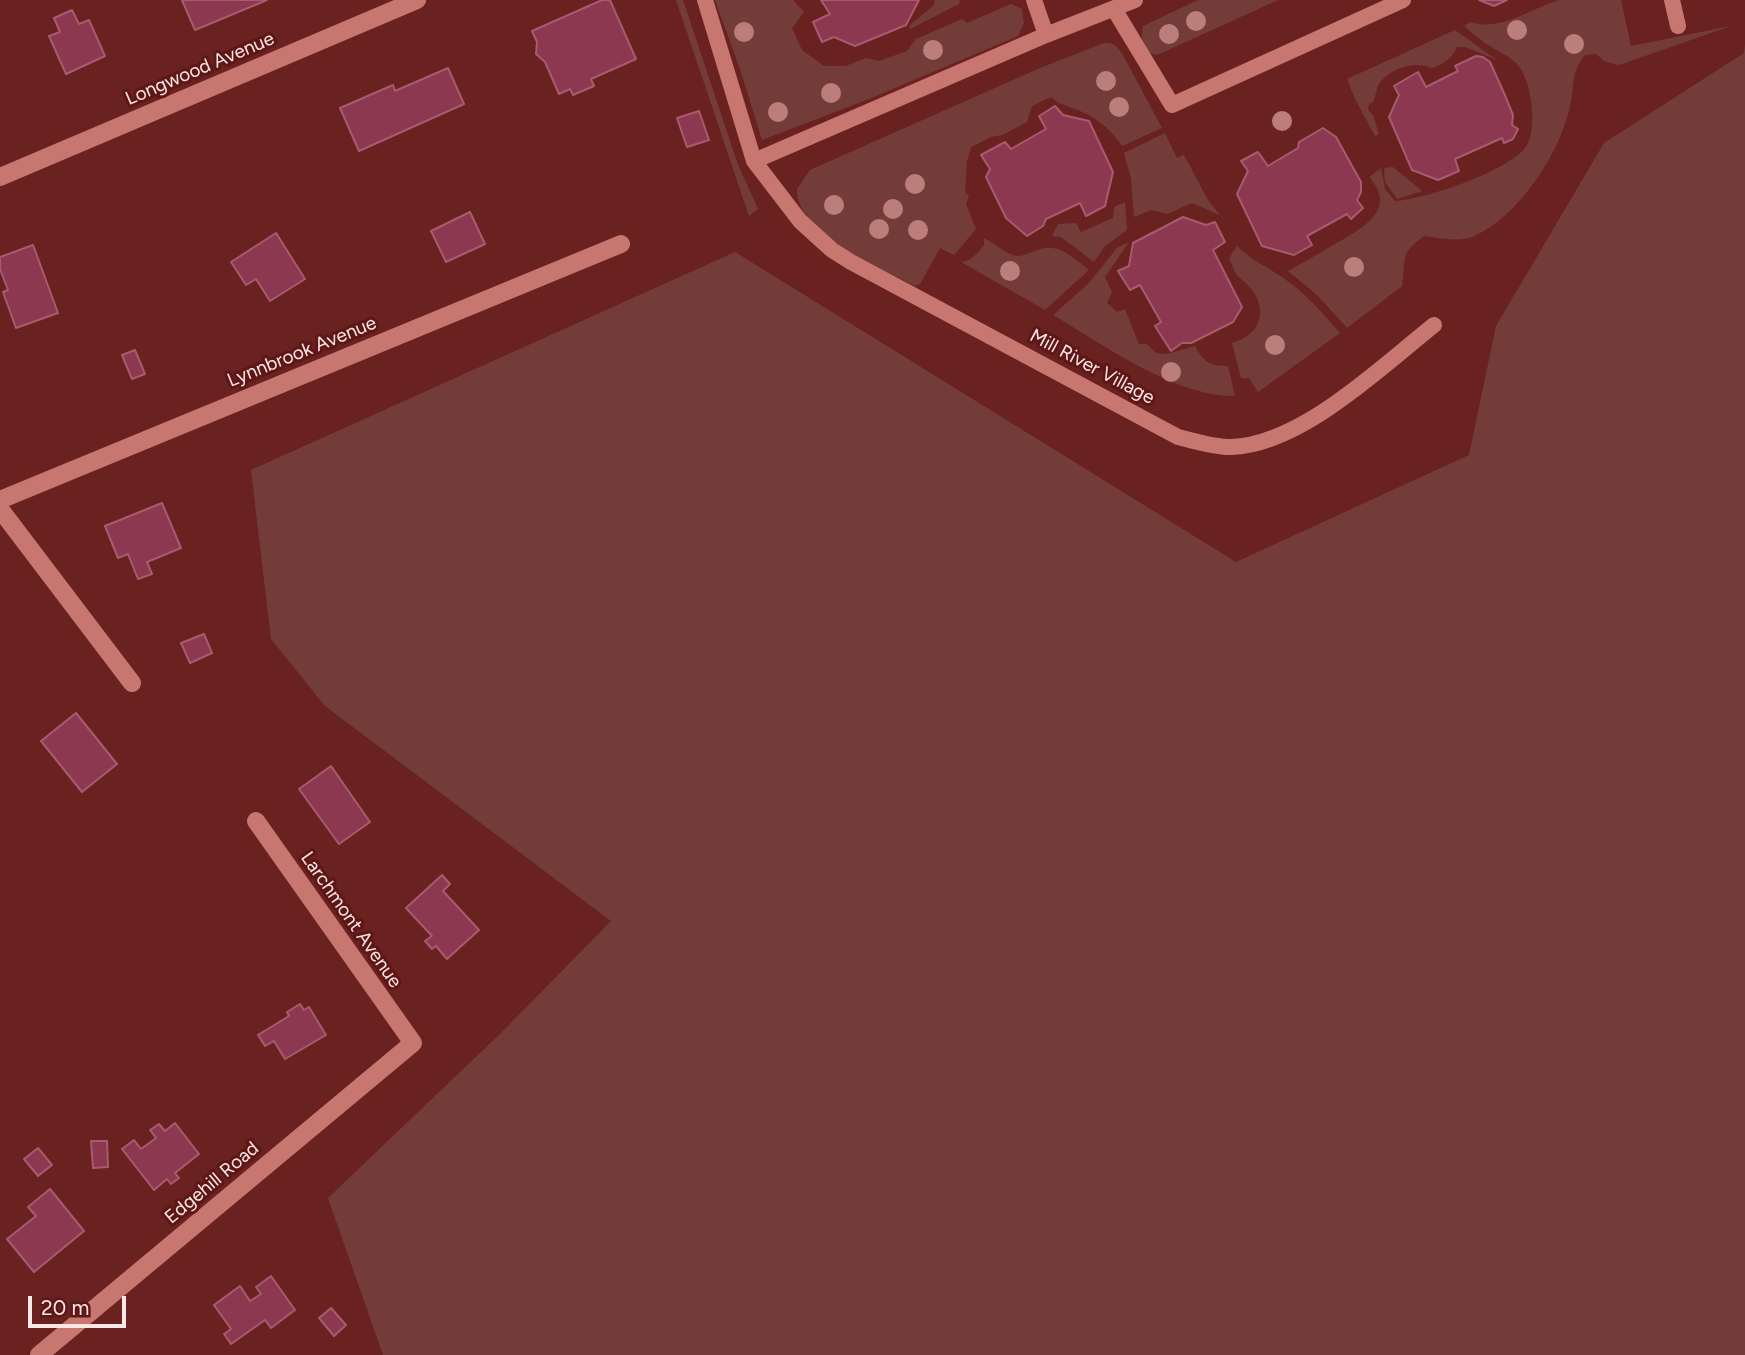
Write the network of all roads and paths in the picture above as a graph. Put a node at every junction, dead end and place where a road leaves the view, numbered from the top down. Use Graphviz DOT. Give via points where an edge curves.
graph roads {
  1 [pos="416,0"];
  2 [pos="705,0"];
  3 [pos="1034,0"];
  4 [pos="1135,0"];
  5 [pos="1403,0"];
  6 [pos="1672,0"];
  7 [pos="1114,9"];
  8 [pos="1678,26"];
  9 [pos="1046,35"];
  10 [pos="754,161"];
  11 [pos="0,177"];
  12 [pos="621,244"];
  13 [pos="1434,324"];
  14 [pos="0,500"];
  15 [pos="0,509"];
  16 [pos="132,683"];
  17 [pos="256,821"];
  18 [pos="413,1043"];
  19 [pos="39,1355"];
  1 -- 11 [label="street, Longwood Avenue"];
  2 -- 10 [label="lane, Mill River Village"];
  3 -- 9 [label="lane"];
  4 -- 7 [label="lane"];
  5 -- 7 [label="lane" via="1166,108"];
  6 -- 8 [label="lane"];
  7 -- 9 [label="lane"];
  9 -- 10 [label="lane"];
  10 -- 13 [label="lane, Mill River Village" via="800,221 832,250 1178,437 1230,447 1279,436 1336,402"];
  12 -- 14 [label="street, Lynnbrook Avenue"];
  15 -- 16 [label="street"];
  17 -- 18 [label="street, Larchmont Avenue"];
  18 -- 19 [label="street, Edgehill Road"];
}
